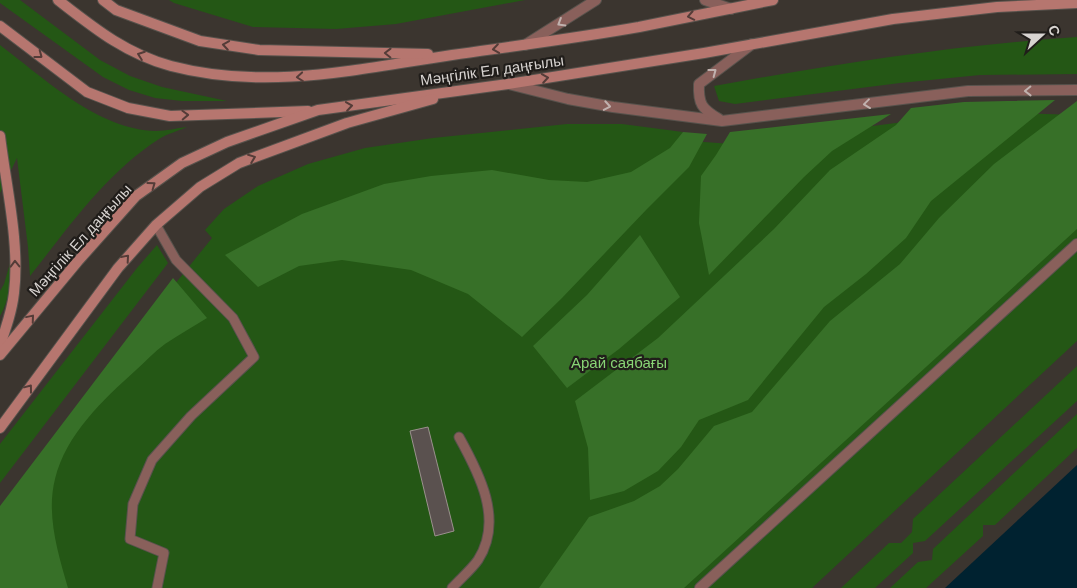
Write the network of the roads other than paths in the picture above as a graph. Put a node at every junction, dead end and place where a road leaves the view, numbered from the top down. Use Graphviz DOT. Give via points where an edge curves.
graph roads {
  1 [pos="58,0"];
  2 [pos="103,0"];
  3 [pos="596,0"];
  4 [pos="705,0"];
  5 [pos="773,0"];
  6 [pos="1077,3"];
  7 [pos="731,8"];
  8 [pos="0,26"];
  9 [pos="753,44"];
  10 [pos="525,45"];
  11 [pos="454,55"];
  12 [pos="508,84"];
  13 [pos="477,88"];
  14 [pos="1077,90"];
  15 [pos="318,110"];
  16 [pos="722,121"];
  17 [pos="0,136"];
  18 [pos="156,225"];
  19 [pos="1077,244"];
  20 [pos="0,345"];
  21 [pos="0,355"];
  22 [pos="0,428"];
  23 [pos="459,437"];
  24 [pos="158,588"];
  25 [pos="452,588"];
  26 [pos="700,588"];
  11 -- 1 [label="main road, Мәңгілік Ел даңғылы, one-way" via="298,78 216,75 171,66 129,50"];
  11 -- 2 [label="main road, one-way" via="259,50 200,41 116,10"];
  3 -- 10 [label="street, one-way"];
  4 -- 7 [label="street"];
  5 -- 7 [label="main road, Мәңгілік Ел даңғылы"];
  6 -- 9 [label="main road, Мәңгілік Ел даңғылы" via="997,7 893,19"];
  7 -- 10 [label="main road, Мәңгілік Ел даңғылы, one-way"];
  8 -- 15 [label="main road, one-way" via="87,92 128,108 170,116"];
  12 -- 9 [label="main road, Мәңгілік Ел даңғылы, one-way"];
  16 -- 9 [label="street, one-way" via="705,111 699,99 700,84"];
  10 -- 11 [label="main road, Мәңгілік Ел даңғылы, one-way"];
  12 -- 13 [label="main road, Мәңгілік Ел даңғылы"];
  12 -- 16 [label="street, one-way" via="613,107"];
  15 -- 13 [label="main road, Мәңгілік Ел даңғылы, one-way"];
  18 -- 13 [label="main road, one-way" via="200,187 239,163 347,122"];
  14 -- 16 [label="street, one-way" via="968,91"];
  21 -- 15 [label="main road, Мәңгілік Ел даңғылы, one-way" via="136,196 182,163 227,142"];
  20 -- 17 [label="main road, one-way" via="9,320 15,284 13,233"];
  22 -- 18 [label="main road, one-way" via="118,268"];
  18 -- 24 [label="lane" via="176,260 233,318 254,357 191,416 152,460 133,504 130,539 164,553"];
  19 -- 26 [label="street"];
  23 -- 25 [label="lane" via="479,473 486,497 488,539 478,560"];
}
